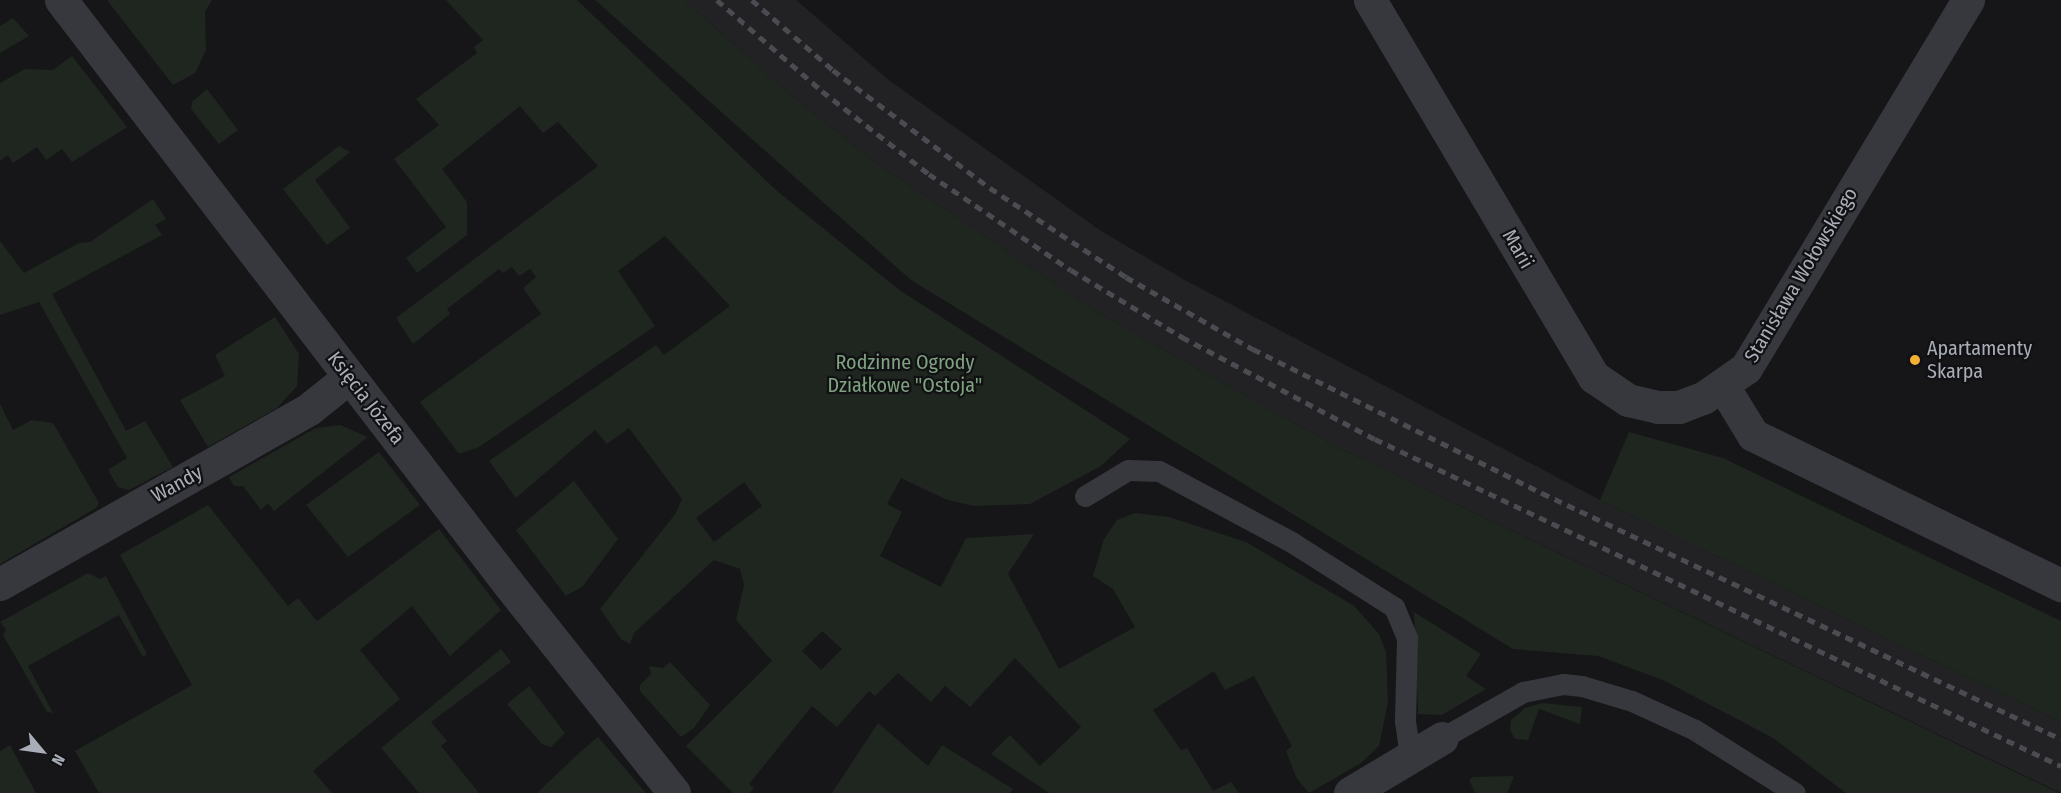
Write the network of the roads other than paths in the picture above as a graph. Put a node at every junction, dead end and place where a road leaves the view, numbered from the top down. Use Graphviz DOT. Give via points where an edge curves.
graph roads {
  1 [pos="61,0"];
  2 [pos="1370,0"];
  3 [pos="1968,0"];
  4 [pos="349,377"];
  5 [pos="1723,387"];
  6 [pos="1085,496"];
  7 [pos="0,584"];
  8 [pos="2061,585"];
  9 [pos="1442,738"];
  10 [pos="1410,758"];
  11 [pos="674,793"];
  12 [pos="1350,793"];
  13 [pos="1796,793"];
  1 -- 4 [label="street, Księcia Józefa"];
  2 -- 5 [label="street, Marii" via="1594,377 1628,400 1658,407 1679,407"];
  3 -- 5 [label="street, Stanisława Wołowskiego" via="1752,358"];
  4 -- 7 [label="street, Wandy" via="309,409"];
  4 -- 11 [label="street, Księcia Józefa"];
  5 -- 8 [label="street" via="1753,435"];
  6 -- 10 [label="lane" via="1128,470 1159,471 1394,607 1407,638 1404,721"];
  9 -- 10 [label="street"];
  9 -- 13 [label="lane" via="1516,694 1541,687 1582,686 1632,701 1695,730"];
  10 -- 12 [label="street"];
}
